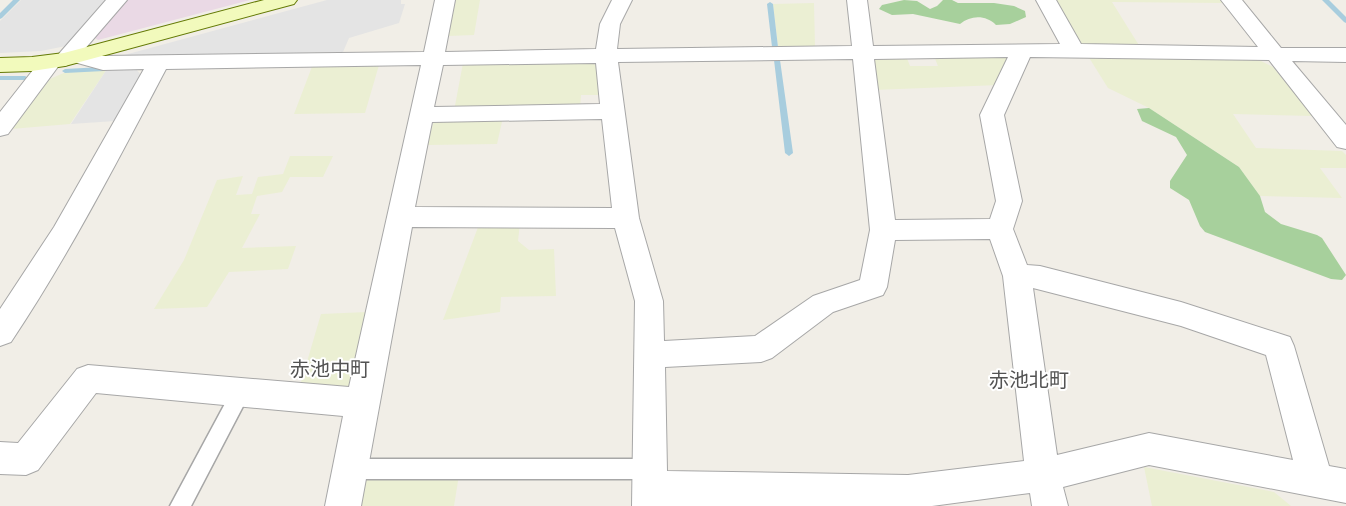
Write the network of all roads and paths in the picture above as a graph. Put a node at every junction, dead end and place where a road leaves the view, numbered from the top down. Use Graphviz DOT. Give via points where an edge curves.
graph roads {
  1 [pos="116,0"];
  2 [pos="287,0"];
  3 [pos="445,0"];
  4 [pos="622,0"];
  5 [pos="857,0"];
  6 [pos="1046,0"];
  7 [pos="1231,0"];
  8 [pos="1022,50"];
  9 [pos="1074,51"];
  10 [pos="863,52"];
  11 [pos="606,55"];
  12 [pos="1276,55"];
  13 [pos="1346,55"];
  14 [pos="433,58"];
  15 [pos="64,59"];
  16 [pos="159,62"];
  17 [pos="0,65"];
  18 [pos="613,112"];
  19 [pos="421,115"];
  20 [pos="0,128"];
  21 [pos="1346,141"];
  22 [pos="400,217"];
  23 [pos="626,218"];
  24 [pos="1000,229"];
  25 [pos="883,230"];
  26 [pos="1017,276"];
  27 [pos="0,333"];
  28 [pos="650,355"];
  29 [pos="242,391"];
  30 [pos="362,403"];
  31 [pos="0,458"];
  32 [pos="350,469"];
  33 [pos="1331,483"];
  34 [pos="650,488"];
  35 [pos="1046,490"];
  36 [pos="180,506"];
  37 [pos="343,506"];
  1 -- 15 [label="street"];
  2 -- 15 [label="street"];
  3 -- 14 [label="street"];
  4 -- 11 [label="street" via="610,24"];
  5 -- 10 [label="street"];
  6 -- 9 [label="street"];
  7 -- 12 [label="street"];
  8 -- 9 [label="street"];
  8 -- 10 [label="street"];
  8 -- 24 [label="street" via="992,115 1009,201"];
  9 -- 12 [label="street"];
  10 -- 11 [label="street"];
  10 -- 25 [label="street"];
  11 -- 14 [label="street"];
  11 -- 18 [label="street"];
  12 -- 13 [label="street"];
  12 -- 21 [label="street"];
  14 -- 16 [label="street"];
  14 -- 19 [label="street"];
  15 -- 16 [label="street" via="103,63"];
  15 -- 17 [label="street"];
  15 -- 20 [label="street"];
  16 -- 27 [label="street" via="97,177"];
  18 -- 19 [label="street"];
  18 -- 23 [label="street"];
  19 -- 22 [label="street"];
  22 -- 23 [label="street"];
  22 -- 30 [label="street"];
  23 -- 28 [label="street" via="648,301"];
  24 -- 25 [label="street"];
  24 -- 26 [label="street"];
  25 -- 28 [label="street" via="873,286 823,304 761,349"];
  26 -- 33 [label="street" via="1040,277 1181,314 1279,346"];
  26 -- 35 [label="street"];
  28 -- 34 [label="street"];
  29 -- 30 [label="street"];
  29 -- 31 [label="street" via="88,380 26,459"];
  29 -- 36 [label="lane"];
  30 -- 32 [label="street"];
  32 -- 34 [label="lane"];
  32 -- 37 [label="street"];
  33 -- 35 [label="street" via="1149,449"];
  34 -- 35 [label="street" via="908,492"];
}
